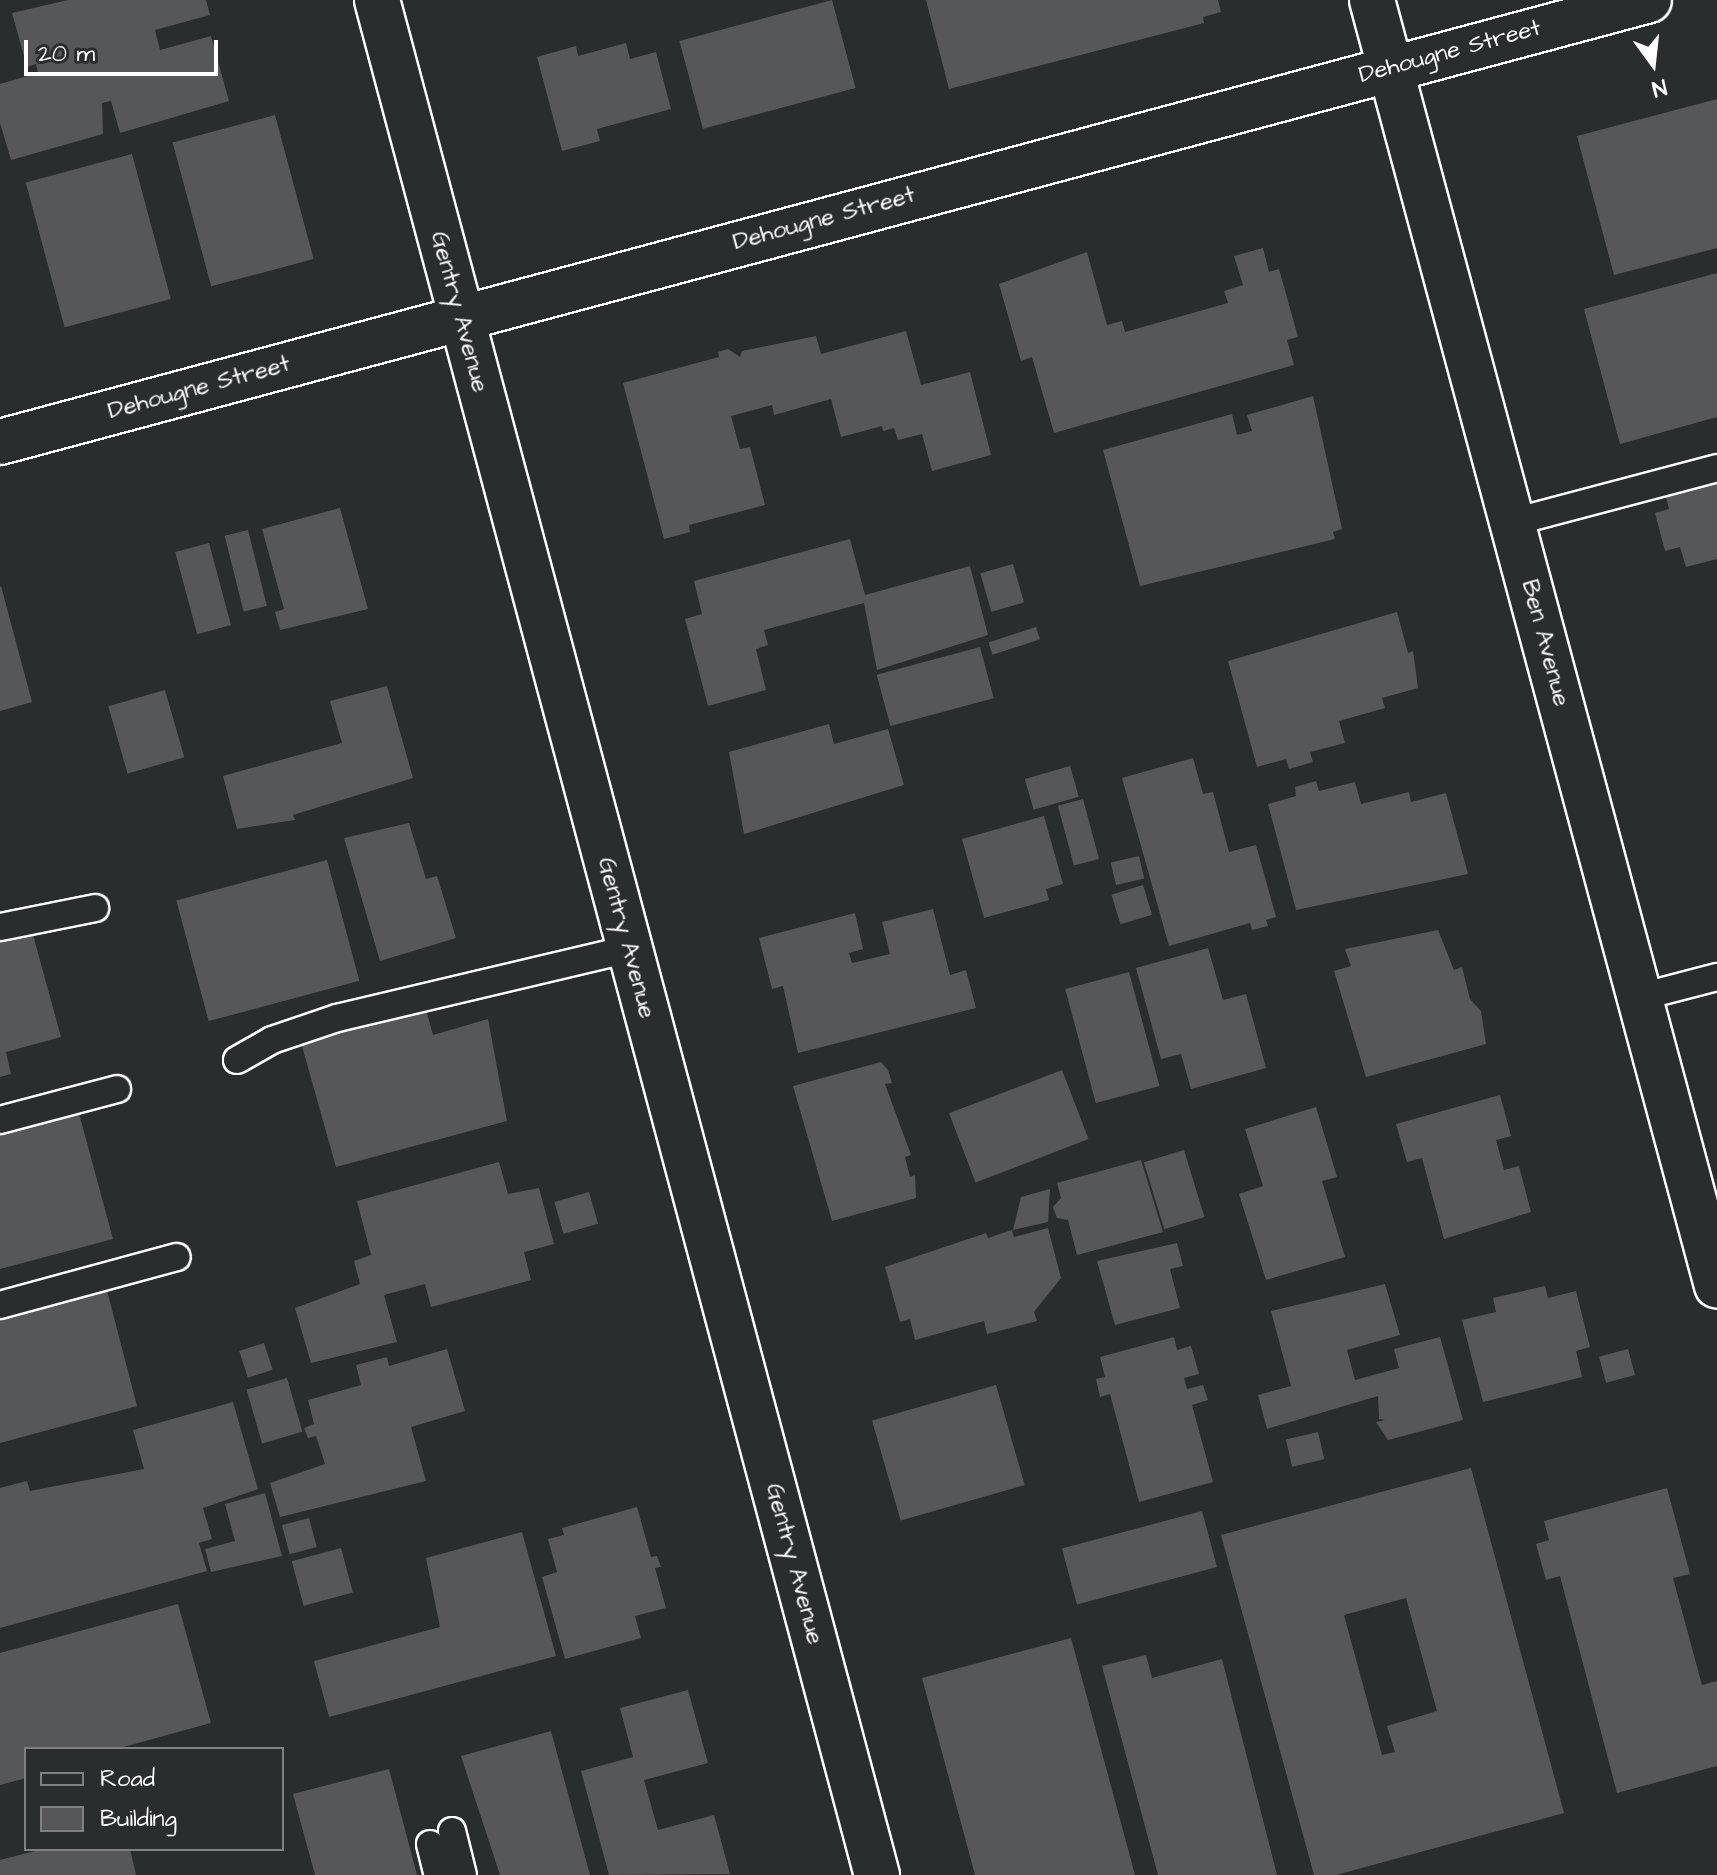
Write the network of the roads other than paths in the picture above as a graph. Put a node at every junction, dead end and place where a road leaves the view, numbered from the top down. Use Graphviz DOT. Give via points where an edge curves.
graph roads {
  1 [pos="377,0"];
  2 [pos="1372,0"];
  3 [pos="1649,0"];
  4 [pos="1390,68"];
  5 [pos="460,316"];
  6 [pos="0,442"];
  7 [pos="1717,468"];
  8 [pos="1513,522"];
  9 [pos="95,908"];
  10 [pos="0,927"];
  11 [pos="628,949"];
  12 [pos="1717,977"];
  13 [pos="1640,997"];
  14 [pos="237,1060"];
  15 [pos="117,1089"];
  16 [pos="0,1120"];
  17 [pos="177,1257"];
  18 [pos="1717,1286"];
  19 [pos="0,1305"];
  20 [pos="438,1875"];
  21 [pos="463,1875"];
  22 [pos="877,1875"];
  1 -- 5 [label="street, Gentry Avenue"];
  2 -- 4 [label="street, Ben Avenue"];
  3 -- 4 [label="street, Dehougne Street"];
  4 -- 5 [label="street, Dehougne Street"];
  4 -- 8 [label="street, Ben Avenue"];
  5 -- 6 [label="street, Dehougne Street"];
  5 -- 11 [label="street, Gentry Avenue"];
  7 -- 8 [label="lane"];
  8 -- 13 [label="street, Ben Avenue"];
  9 -- 10 [label="lane"];
  11 -- 14 [label="lane" via="337,1018 272,1040"];
  11 -- 22 [label="street, Gentry Avenue"];
  12 -- 13 [label="lane"];
  13 -- 18 [label="street, Ben Avenue"];
  15 -- 16 [label="lane"];
  17 -- 19 [label="lane"];
  20 -- 21 [label="lane" via="441,1838"];
}
